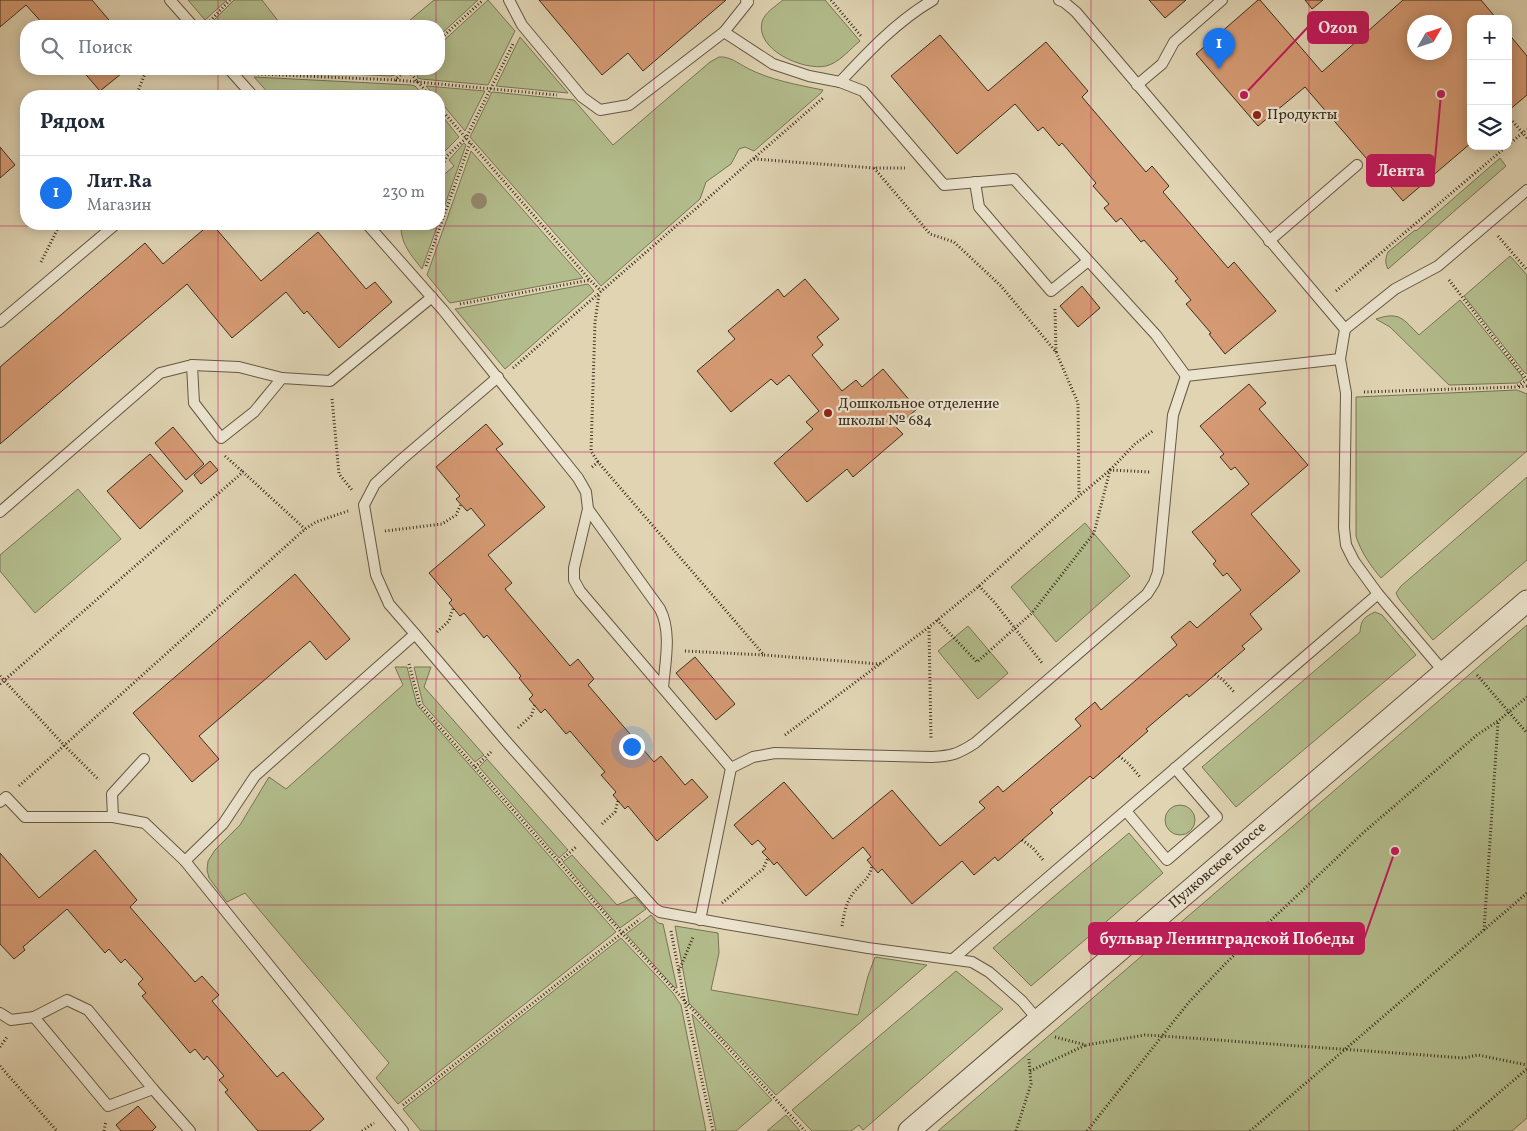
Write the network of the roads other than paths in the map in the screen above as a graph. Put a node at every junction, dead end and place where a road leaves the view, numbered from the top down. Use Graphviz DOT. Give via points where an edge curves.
graph roads {
  1 [pos="170,0"];
  2 [pos="509,0"];
  3 [pos="746,0"];
  4 [pos="932,0"];
  5 [pos="1059,0"];
  6 [pos="1222,0"];
  7 [pos="188,20"];
  8 [pos="724,32"];
  9 [pos="235,75"];
  10 [pos="840,82"];
  11 [pos="1137,85"];
  12 [pos="248,90"];
  13 [pos="1357,166"];
  14 [pos="975,182"];
  15 [pos="1527,190"];
  16 [pos="109,230"];
  17 [pos="372,230"];
  18 [pos="1270,241"];
  19 [pos="1088,261"];
  20 [pos="432,297"];
  21 [pos="0,322"];
  22 [pos="1345,330"];
  23 [pos="1340,359"];
  24 [pos="192,365"];
  25 [pos="503,375"];
  26 [pos="1186,376"];
  27 [pos="282,378"];
  28 [pos="588,509"];
  29 [pos="0,512"];
  30 [pos="1378,594"];
  31 [pos="1527,601"];
  32 [pos="414,634"];
  33 [pos="1444,672"];
  34 [pos="663,688"];
  35 [pos="144,759"];
  36 [pos="731,768"];
  37 [pos="1175,768"];
  38 [pos="2,796"];
  39 [pos="1126,811"];
  40 [pos="113,817"];
  41 [pos="185,862"];
  42 [pos="700,920"];
  43 [pos="953,959"];
  44 [pos="0,1013"];
  45 [pos="34,1017"];
  46 [pos="1032,1026"];
  47 [pos="153,1089"];
  48 [pos="190,1131"];
  49 [pos="403,1131"];
  50 [pos="909,1131"];
  1 -- 7 [label="lane"];
  2 -- 8 [label="lane" via="522,26 582,98 600,110 628,105"];
  3 -- 8 [label="lane" via="748,2"];
  4 -- 10 [label="lane" via="872,48"];
  5 -- 11 [label="lane" via="1076,12"];
  6 -- 11 [label="lane" via="1174,42 1162,64"];
  8 -- 10 [label="lane" via="773,64"];
  9 -- 12 [label="lane"];
  10 -- 14 [label="lane" via="862,91 944,185"];
  11 -- 18 [label="lane"];
  13 -- 18 [label="lane"];
  14 -- 19 [label="lane" via="1014,179"];
  14 -- 19 [label="lane" via="979,207 1052,291"];
  15 -- 22 [label="lane" via="1438,266 1396,289"];
  16 -- 21 [label="lane"];
  17 -- 20 [label="lane"];
  18 -- 22 [label="lane"];
  19 -- 26 [label="lane" via="1156,335"];
  20 -- 25 [label="lane"];
  20 -- 27 [label="lane" via="330,381"];
  22 -- 23 [label="lane"];
  23 -- 26 [label="lane"];
  23 -- 30 [label="lane" via="1346,393 1346,545"];
  24 -- 27 [label="lane" via="239,367"];
  24 -- 27 [label="lane" via="194,403 220,438 254,412"];
  24 -- 29 [label="lane" via="160,373"];
  25 -- 28 [label="lane" via="578,478 586,492"];
  25 -- 32 [label="lane" via="375,484 364,505 376,575 390,604"];
  26 -- 36 [label="lane" via="1173,415 1158,572 1154,583 1147,594 1052,676 960,753 932,757 776,753 753,757"];
  28 -- 34 [label="lane" via="665,618"];
  28 -- 34 [label="lane" via="574,580"];
  30 -- 33 [label="lane"];
  30 -- 37 [label="lane"];
  31 -- 33 [label="street, Пулковское шоссе"];
  32 -- 41 [label="lane" via="255,776 223,824"];
  32 -- 42 [label="lane" via="654,908"];
  33 -- 46 [label="street, Пулковское шоссе"];
  34 -- 36 [label="lane"];
  35 -- 40 [label="lane" via="112,794"];
  36 -- 42 [label="lane"];
  37 -- 39 [label="lane"];
  37 -- 39 [label="lane" via="1217,818 1167,860"];
  38 -- 40 [label="lane" via="26,817"];
  39 -- 43 [label="lane"];
  40 -- 41 [label="lane" via="145,823"];
  41 -- 49 [label="lane"];
  42 -- 43 [label="lane"];
  43 -- 46 [label="lane" via="972,962 989,972 1022,1001"];
  44 -- 45 [label="lane" via="11,1020"];
  45 -- 47 [label="lane" via="67,1000 88,1010"];
  45 -- 47 [label="lane" via="108,1106"];
  46 -- 50 [label="street, Пулковское шоссе"];
  47 -- 48 [label="lane"];
}
